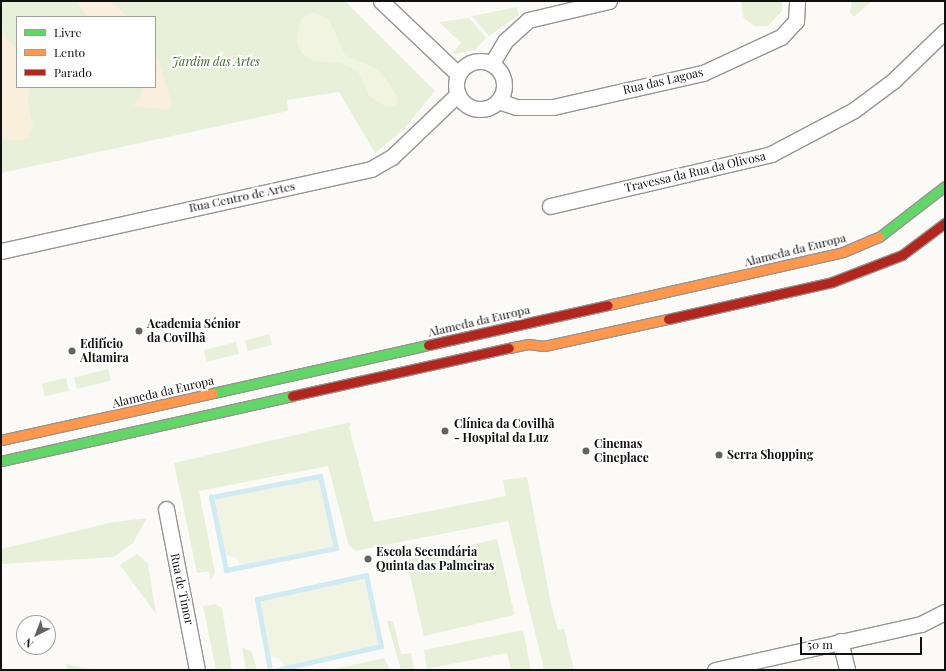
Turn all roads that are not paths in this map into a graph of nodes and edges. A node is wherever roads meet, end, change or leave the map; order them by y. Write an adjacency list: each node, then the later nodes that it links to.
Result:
1 (381, 1): 6 (street)
2 (609, 1): 5 (street)
3 (797, 1): 8 (street, Rua das Lagoas)
4 (945, 31): 10 (street, Travessa da Rua da Olivosa)
5 (492, 64): 6 (street); 8 (street)
6 (458, 74): 7 (street)
7 (458, 94): 8 (street); 12 (street, Rua Centro de Artes)
8 (498, 101)
9 (945, 186): 13 (main road, Alameda da Europa)
10 (550, 206)
11 (945, 223): 14 (main road)
12 (1, 251)
13 (1, 440)
14 (1, 461)
15 (166, 509): 19 (street, Rua de Timor)
16 (944, 617): 17 (street)
17 (840, 641): 18 (street); 21 (street)
18 (737, 667): 20 (street)
19 (198, 670)
20 (715, 670)
21 (847, 670)

